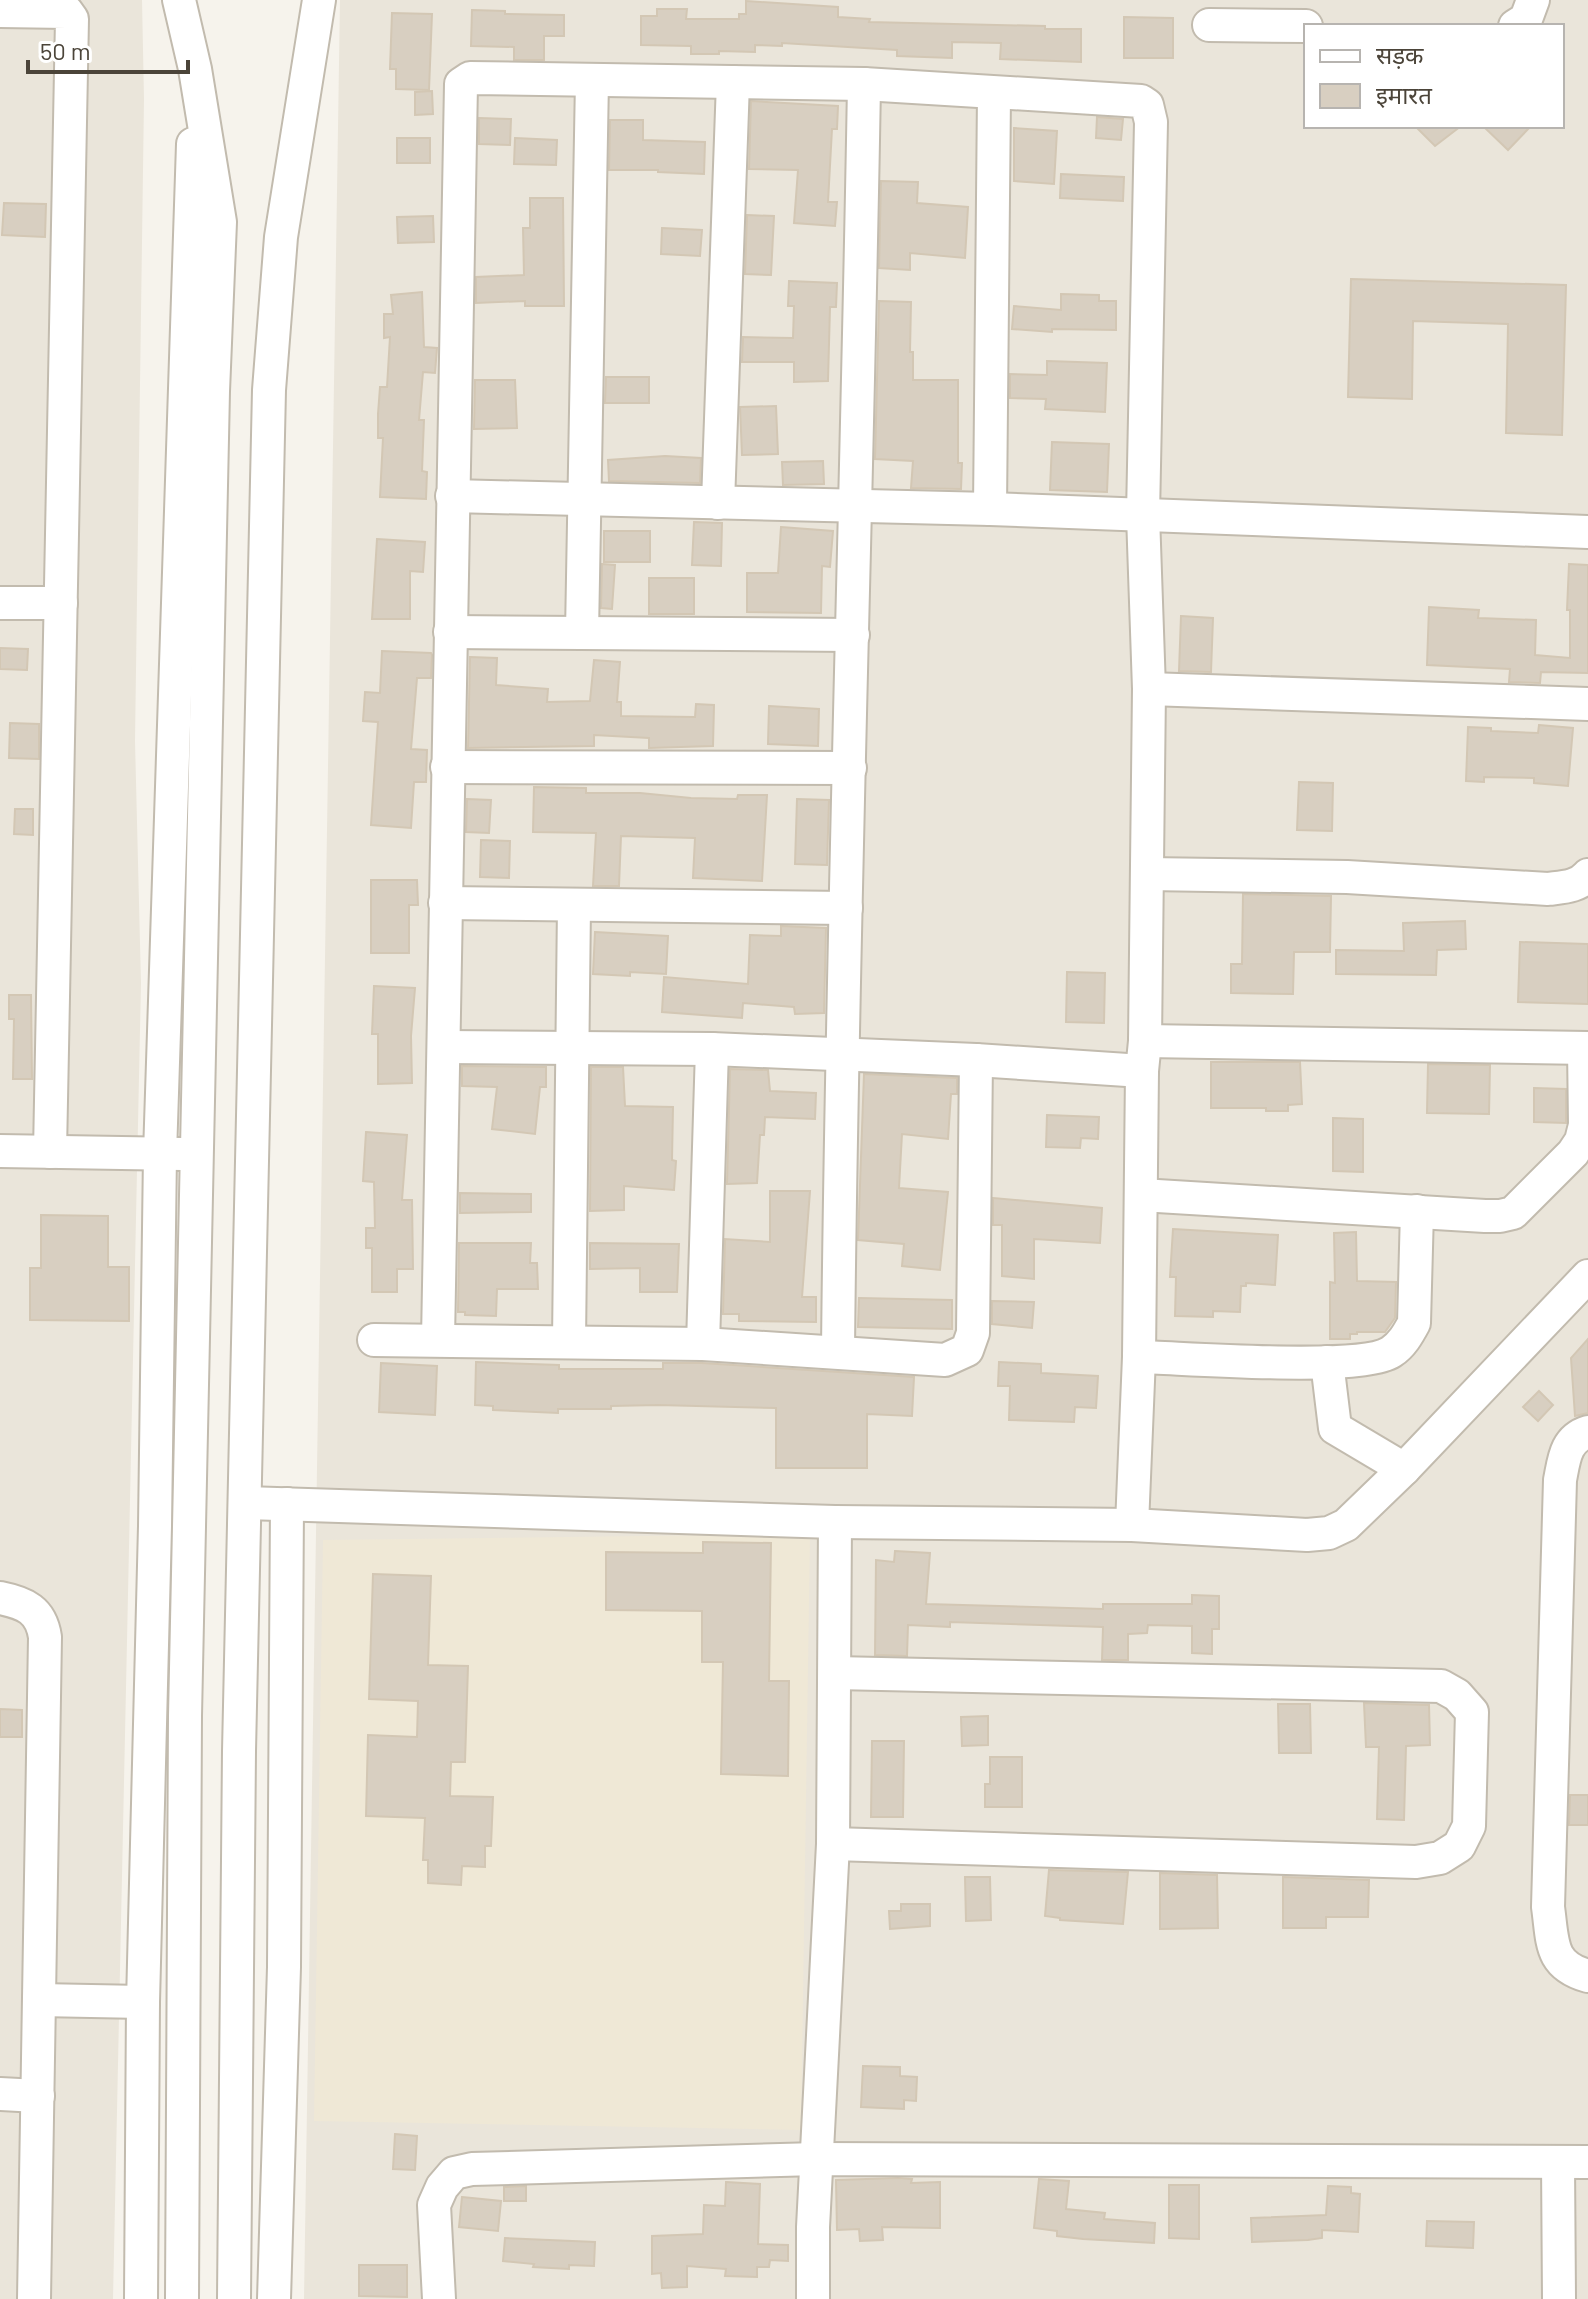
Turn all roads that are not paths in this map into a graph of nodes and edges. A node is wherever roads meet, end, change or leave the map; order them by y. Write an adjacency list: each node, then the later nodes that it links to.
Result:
1 (179, 0): 8 (street)
2 (319, 0): 57 (street)
3 (1533, 0): 5 (street)
4 (0, 11): 21 (street)
5 (1518, 24)
6 (1209, 25): 7 (street)
7 (1304, 26)
8 (195, 69): 43 (street); 44 (street)
9 (592, 80): 10 (street); 13 (street); 14 (street)
10 (733, 82): 11 (street); 15 (street)
11 (864, 84): 12 (street); 16 (street)
12 (994, 94): 17 (street); 18 (street)
13 (452, 496): 14 (street); 22 (street)
14 (583, 499): 15 (street); 23 (street)
15 (718, 503): 16 (street)
16 (857, 506): 17 (street); 24 (street)
17 (990, 509): 18 (street)
18 (1143, 515): 19 (street); 25 (street)
19 (1588, 532)
20 (0, 603): 21 (street)
21 (61, 603): 42 (street)
22 (450, 632): 23 (street); 27 (street)
23 (582, 633): 24 (street)
24 (853, 635): 28 (street)
25 (1149, 689): 26 (street); 29 (street)
26 (1588, 704)
27 (447, 767): 28 (street); 31 (street)
28 (850, 768): 33 (street)
29 (1147, 874): 30 (street); 39 (street)
30 (1588, 875)
31 (445, 903): 32 (street); 34 (street)
32 (574, 905): 33 (street); 35 (street)
33 (846, 908): 38 (street)
34 (445, 1047): 35 (street); 49 (street)
35 (570, 1048): 37 (street); 50 (street)
36 (1586, 1048): 39 (street); 46 (street)
37 (712, 1049): 38 (street); 51 (street)
38 (841, 1054): 40 (street); 52 (street)
39 (1143, 1056): 40 (street); 45 (street)
40 (976, 1060): 52 (street)
41 (0, 1151): 42 (street)
42 (50, 1152): 43 (street)
43 (160, 1154): 44 (street); 61 (street)
44 (197, 1154): 62 (street)
45 (1141, 1195): 46 (street); 53 (street)
46 (1417, 1211): 54 (street)
47 (1588, 1276): 56 (street)
48 (374, 1340): 49 (street)
49 (438, 1340): 50 (street)
50 (569, 1342): 51 (street)
51 (703, 1344): 52 (street)
52 (838, 1351)
53 (1139, 1357): 54 (street); 60 (street)
54 (1327, 1362): 56 (street)
55 (1588, 1432): 66 (street)
56 (1404, 1469): 60 (street)
57 (245, 1503): 58 (street); 78 (street)
58 (287, 1504): 59 (street); 79 (street)
59 (835, 1522): 60 (street); 64 (street)
60 (1132, 1525)
61 (155, 1526): 62 (street); 68 (street)
62 (190, 1526): 77 (street)
63 (0, 1598): 67 (street)
64 (835, 1673): 65 (street); 65 (street)
65 (833, 1844): 71 (street)
66 (1588, 1976)
67 (39, 2000): 68 (street); 70 (street)
68 (143, 2002): 73 (street)
69 (0, 2094): 70 (street)
70 (38, 2096): 75 (street)
71 (817, 2159): 72 (street); 80 (street); 81 (street)
72 (1573, 2162): 74 (street)
73 (142, 2225): 76 (street); 77 (street)
74 (1556, 2297)
75 (34, 2299)
76 (141, 2299)
77 (181, 2299)
78 (234, 2299)
79 (274, 2299)
80 (439, 2299)
81 (813, 2299)

